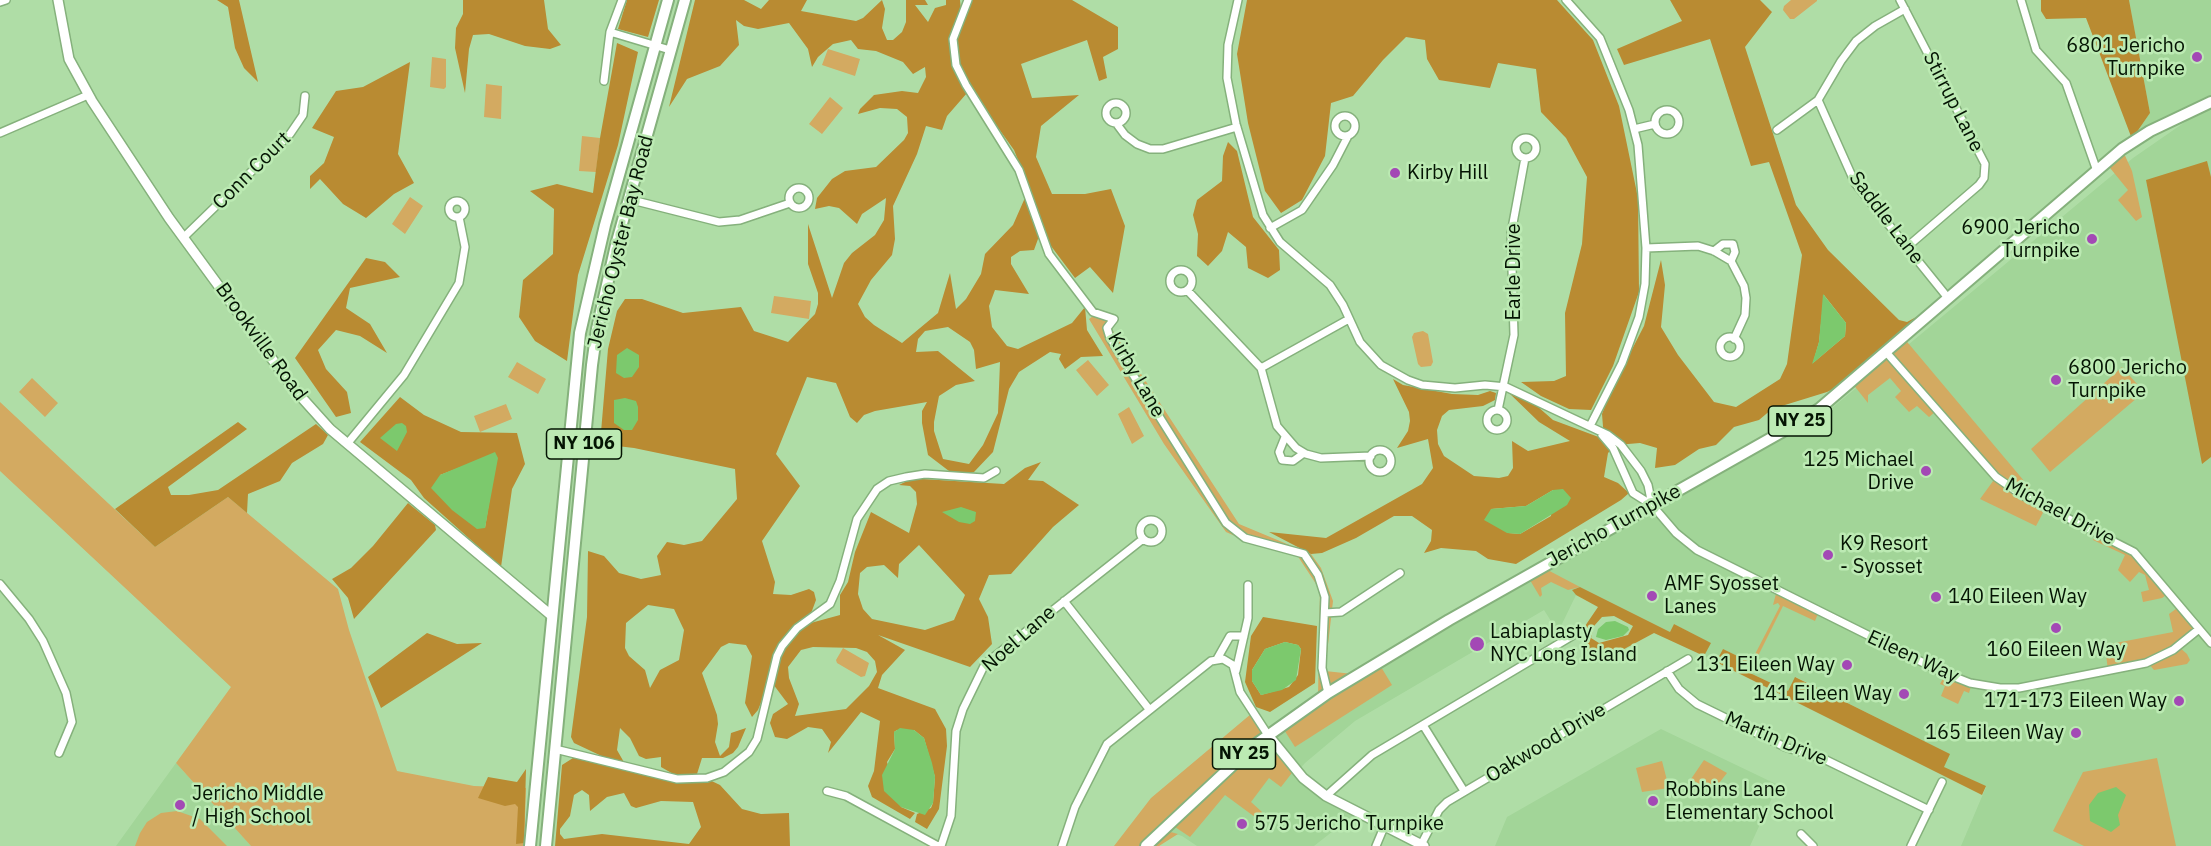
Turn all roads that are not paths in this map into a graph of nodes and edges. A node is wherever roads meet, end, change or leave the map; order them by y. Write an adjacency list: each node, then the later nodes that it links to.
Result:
1 (6, 0): 11 (street)
2 (58, 0): 17 (street, Brookville Road)
3 (622, 0): 13 (street)
4 (668, 0): 14 (main road, Jericho Oyster Bay Road / NY 106)
5 (684, 0): 15 (main road, Jericho Oyster Bay Road / NY 106)
6 (968, 0): 61 (street, Kirby Lane)
7 (1238, 0): 23 (street)
8 (1566, 0): 24 (street)
9 (1900, 0): 12 (street, Stirrup Lane)
10 (2021, 0): 29 (street)
11 (0, 2)
12 (1905, 9): 19 (street); 35 (street, Stirrup Lane)
13 (610, 32): 14 (street); 16 (street)
14 (655, 45): 15 (street); 42 (main road, Jericho Oyster Bay Road / NY 106)
15 (670, 50): 30 (main road, Jericho Oyster Bay Road / NY 106)
16 (604, 81)
17 (88, 95): 26 (street); 34 (street, Brookville Road)
18 (304, 96): 34 (street, Conn Court)
19 (1818, 100): 25 (street); 35 (street, Saddle Lane)
20 (2211, 102): 29 (main road, NY 25)
21 (1116, 123): 23 (street)
22 (1655, 124): 24 (street)
23 (1237, 128): 33 (street)
24 (1634, 129): 36 (street)
25 (1777, 130)
26 (0, 134)
27 (1348, 136): 33 (street)
28 (1525, 158): 47 (street, Earle Drive)
29 (2097, 171): 40 (main road, Jericho Turnpike / NY 25)
30 (628, 199): 31 (street); 43 (main road, Jericho Oyster Bay Road / NY 106)
31 (790, 203)
32 (459, 217): 51 (street)
33 (1270, 228): 41 (street)
34 (184, 237): 51 (street, Brookville Road)
35 (1907, 247): 40 (street, Saddle Lane)
36 (1646, 248): 37 (street); 49 (street)
37 (1714, 251): 38 (street); 38 (street)
38 (1731, 261): 44 (street)
39 (1187, 290): 46 (street)
40 (1948, 298): 45 (main road, Jericho Turnpike / NY 25)
41 (1349, 319): 46 (street); 47 (street)
42 (581, 327): 43 (main road); 62 (main road, Jericho Oyster Bay Road / NY 106)
43 (597, 329): 71 (main road, Jericho Oyster Bay Road / NY 106)
44 (1734, 339)
45 (1886, 352): 55 (main road, Jericho Turnpike / NY 25); 63 (street, Michael Drive)
46 (1261, 368): 50 (street)
47 (1503, 386): 48 (street, Earle Drive); 49 (street)
48 (1498, 410)
49 (1593, 428): 55 (street); 55 (street)
50 (1285, 437): 52 (street); 52 (street)
51 (348, 444): 62 (street, Brookville Road)
52 (1305, 453): 53 (street)
53 (1371, 456)
54 (996, 471): 76 (street)
55 (1652, 505): 63 (street, Eileen Way); 72 (main road, Jericho Turnpike / NY 25)
56 (1143, 539): 60 (street, Noel Lane)
57 (1400, 573): 61 (street)
58 (0, 584): 77 (street)
59 (1248, 585): 64 (street)
60 (1064, 601): 73 (street); 88 (street, Noel Lane)
61 (1325, 613): 72 (street, Kirby Lane)
62 (552, 616): 71 (main road); 86 (main road, Jericho Oyster Bay Road / NY 106)
63 (2199, 629): 66 (street, Michael Drive)
64 (1244, 636): 67 (street); 69 (street)
65 (1572, 636): 74 (street)
66 (2211, 644)
67 (1217, 658): 69 (street); 73 (street)
68 (1688, 659): 70 (street, Oakwood Drive)
69 (1236, 671): 75 (street)
70 (1666, 671): 80 (street, Oakwood Drive); 82 (street, Martin Drive)
71 (561, 681): 76 (main road, Jericho Oyster Bay Road / NY 106)
72 (1328, 693): 75 (main road, Jericho Turnpike / NY 25)
73 (1149, 709): 89 (street)
74 (1423, 725): 80 (street); 81 (street)
75 (1268, 735): 81 (street); 90 (main road, Jericho Turnpike / NY 25)
76 (555, 749): 87 (main road, Jericho Oyster Bay Road / NY 106)
77 (59, 753)
78 (1942, 782): 82 (street)
79 (827, 791): 88 (street)
80 (1464, 791): 85 (street, Oakwood Drive)
81 (1326, 796): 83 (street)
82 (1929, 810): 93 (street)
83 (1384, 827): 85 (street); 91 (street)
84 (1801, 834): 92 (street)
85 (1423, 845)
86 (530, 846)
87 (546, 846)
88 (939, 846)
89 (1062, 846)
90 (1146, 846)
91 (1376, 846)
92 (1813, 846)
93 (1911, 846)

